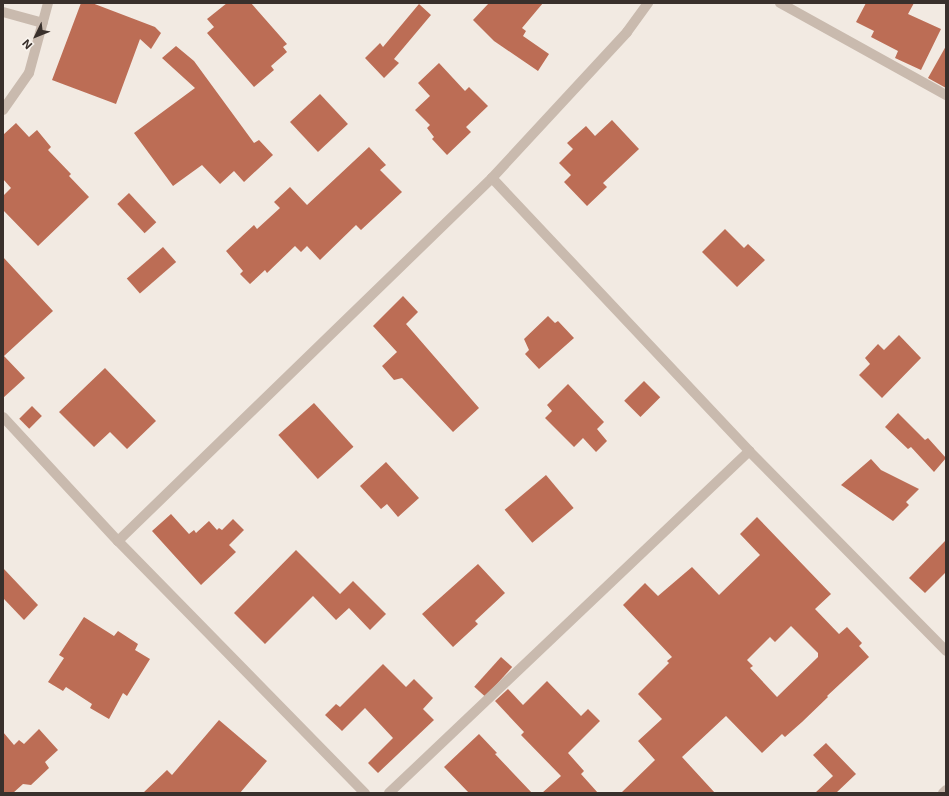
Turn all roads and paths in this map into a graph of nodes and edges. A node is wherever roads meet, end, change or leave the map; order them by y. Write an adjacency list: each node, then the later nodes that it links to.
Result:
1 (48, 3): 5 (street)
2 (648, 3): 8 (street)
3 (780, 3): 6 (street)
4 (3, 12): 5 (street)
5 (43, 23): 7 (street)
6 (946, 95)
7 (3, 110)
8 (492, 178): 10 (street); 11 (street)
9 (3, 417): 11 (street)
10 (749, 451): 12 (street); 15 (street)
11 (118, 542): 14 (street)
12 (946, 651)
13 (946, 790): 16 (street)
14 (365, 793)
15 (390, 793)
16 (943, 793)

